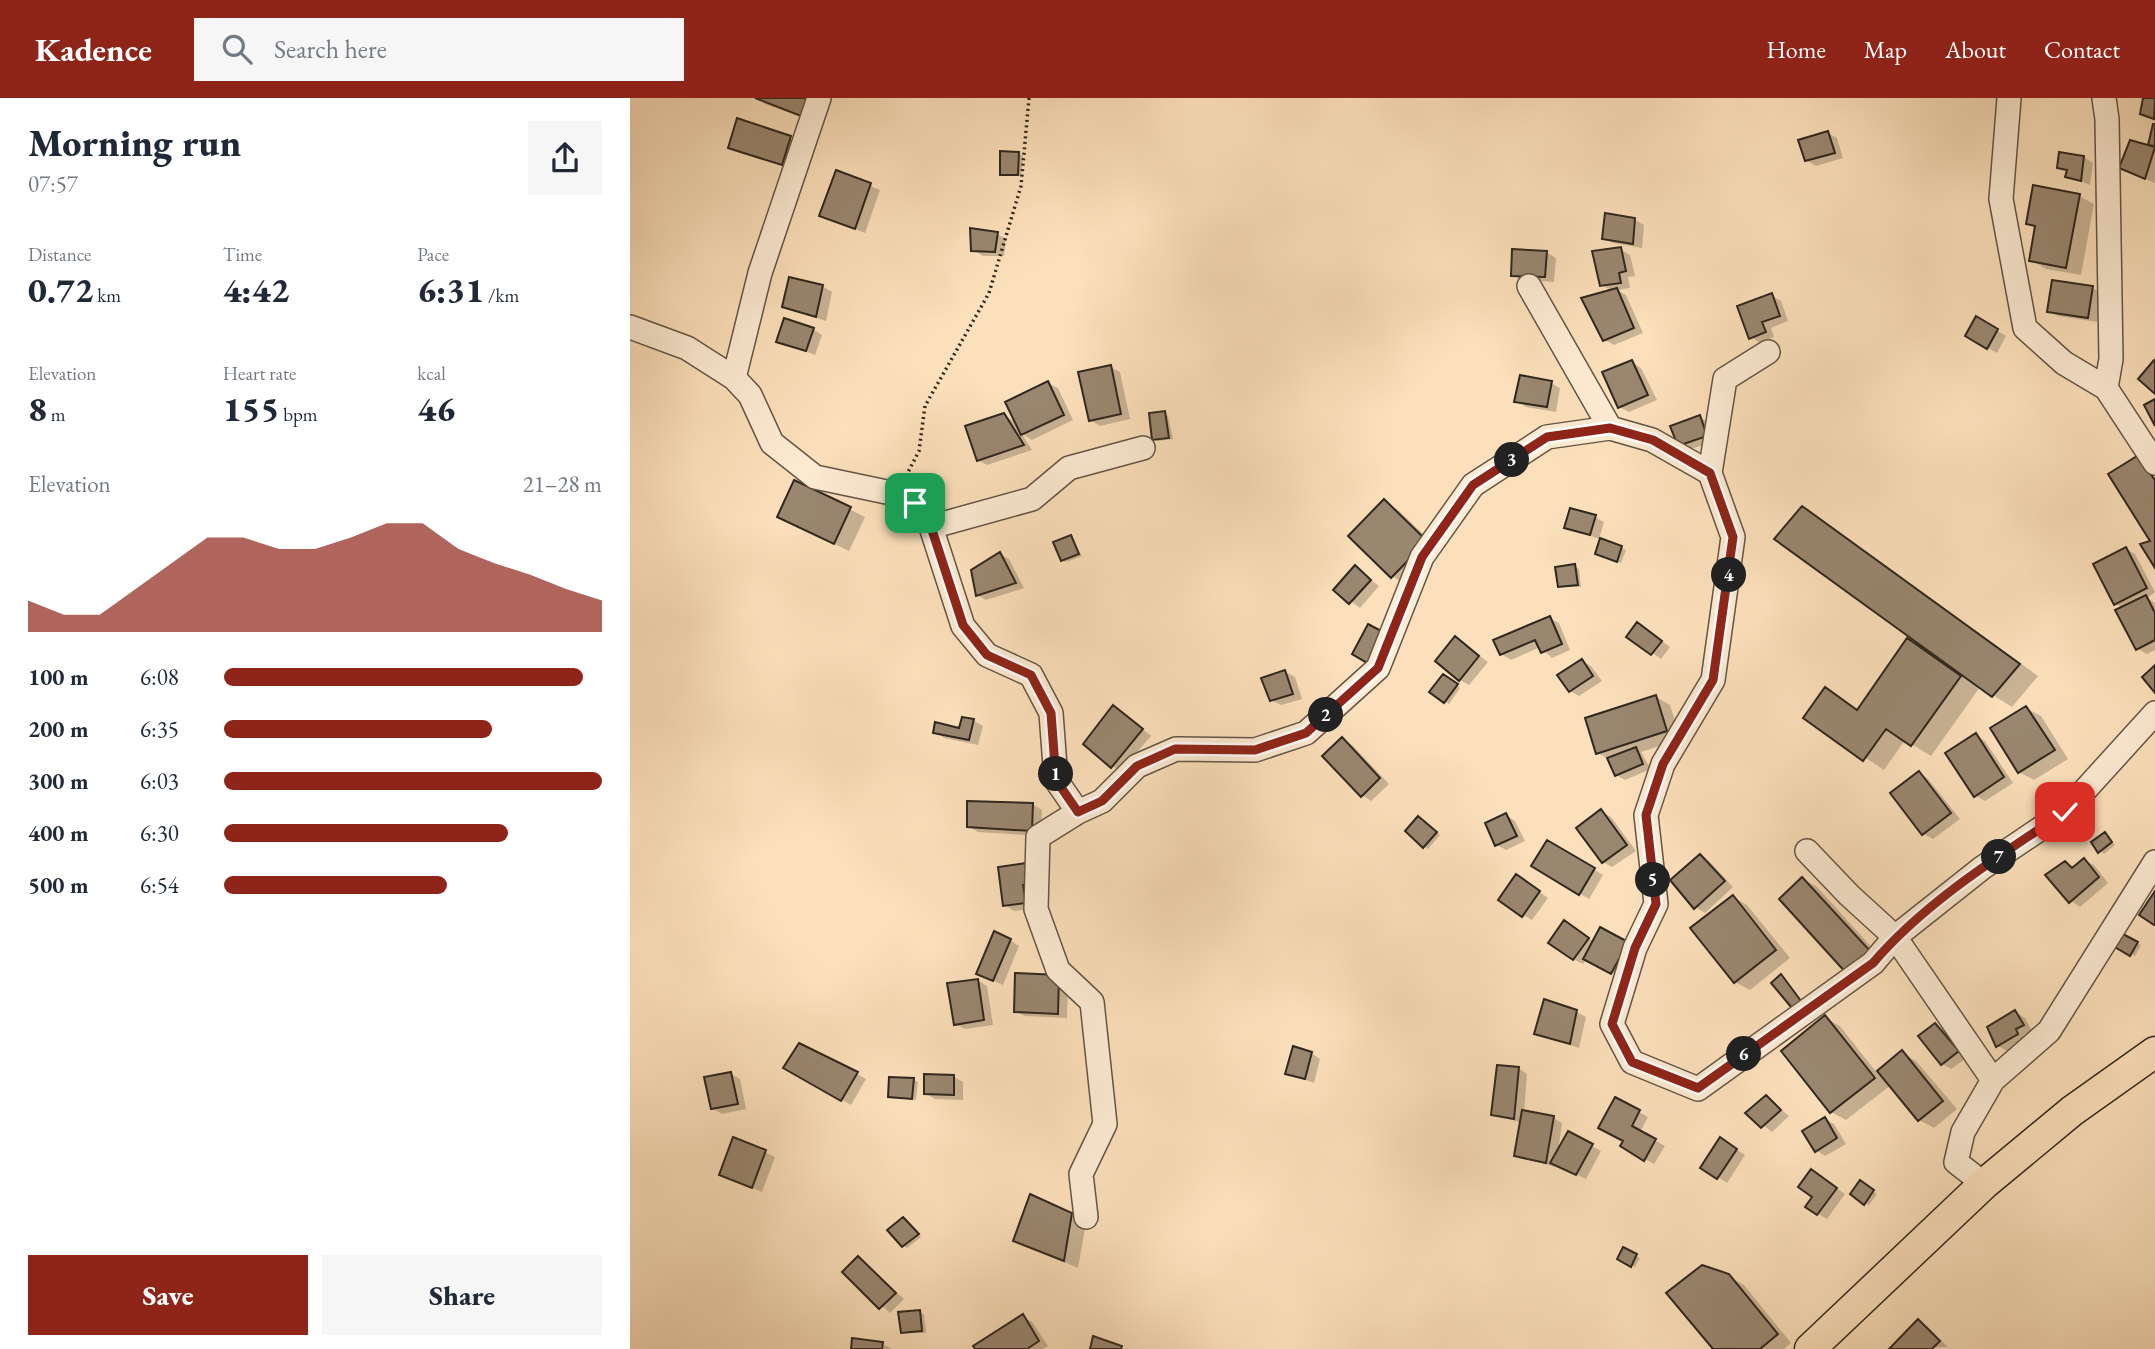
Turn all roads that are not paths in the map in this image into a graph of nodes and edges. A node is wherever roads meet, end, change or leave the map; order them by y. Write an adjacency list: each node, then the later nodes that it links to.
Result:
1 (819, 98): 7 (street)
2 (2009, 98): 8 (street)
3 (2104, 98): 8 (street)
4 (1529, 286): 9 (street)
5 (630, 327): 7 (street)
6 (1768, 352): 12 (street)
7 (734, 378): 13 (street)
8 (2106, 388): 11 (street)
9 (1610, 428): 12 (street); 15 (street)
10 (1143, 448): 13 (street)
11 (2155, 463)
12 (1710, 473): 18 (street)
13 (931, 527): 15 (street)
14 (2155, 713): 18 (street)
15 (1078, 812): 22 (street)
16 (1807, 851): 18 (street)
17 (2155, 862): 20 (street)
18 (1895, 937): 20 (street)
19 (2155, 1052): 21 (main road)
20 (1993, 1080): 21 (street)
21 (1984, 1184): 23 (main road)
22 (1086, 1217)
23 (1810, 1349)

